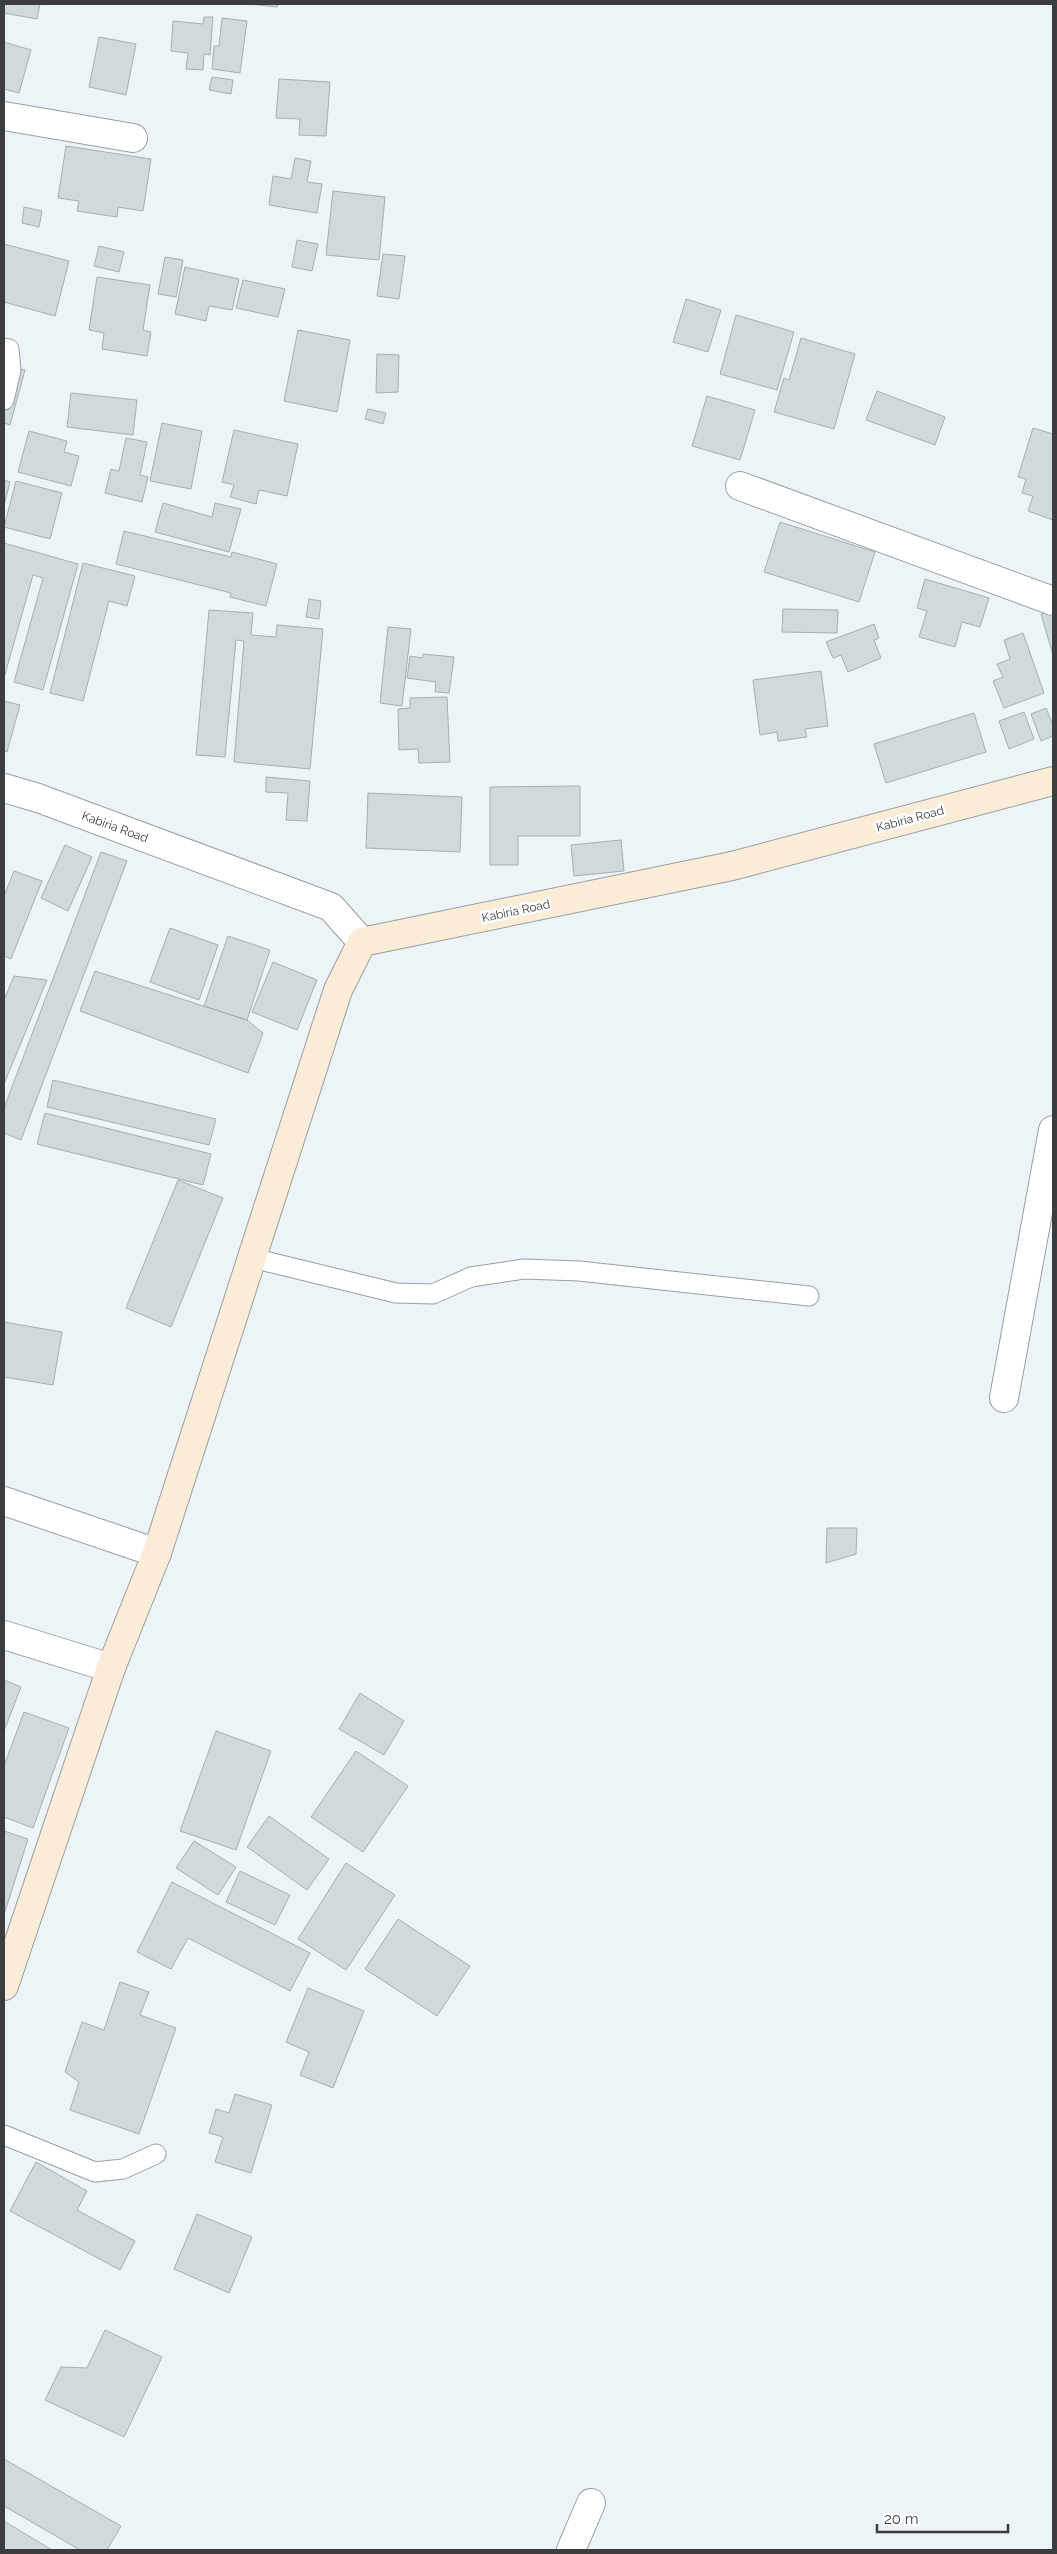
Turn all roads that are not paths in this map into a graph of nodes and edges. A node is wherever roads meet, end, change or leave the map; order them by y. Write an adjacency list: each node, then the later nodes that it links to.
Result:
1 (4, 116): 2 (street)
2 (133, 138)
3 (4, 348): 4 (lane)
4 (4, 400)
5 (740, 486): 6 (street)
6 (1053, 601)
7 (1053, 782): 9 (main road, Kabiria Road)
8 (4, 788): 9 (street, Kabiria Road)
9 (362, 942): 11 (main road)
10 (1053, 1130): 13 (street)
11 (252, 1258): 12 (lane); 15 (main road)
12 (809, 1296)
13 (1004, 1398)
14 (4, 1501): 15 (street)
15 (156, 1553): 17 (main road)
16 (4, 1635): 17 (street)
17 (111, 1668): 18 (main road)
18 (4, 1986)
19 (4, 2135): 20 (lane)
20 (156, 2154)
21 (591, 2503): 22 (street)
22 (571, 2550)

